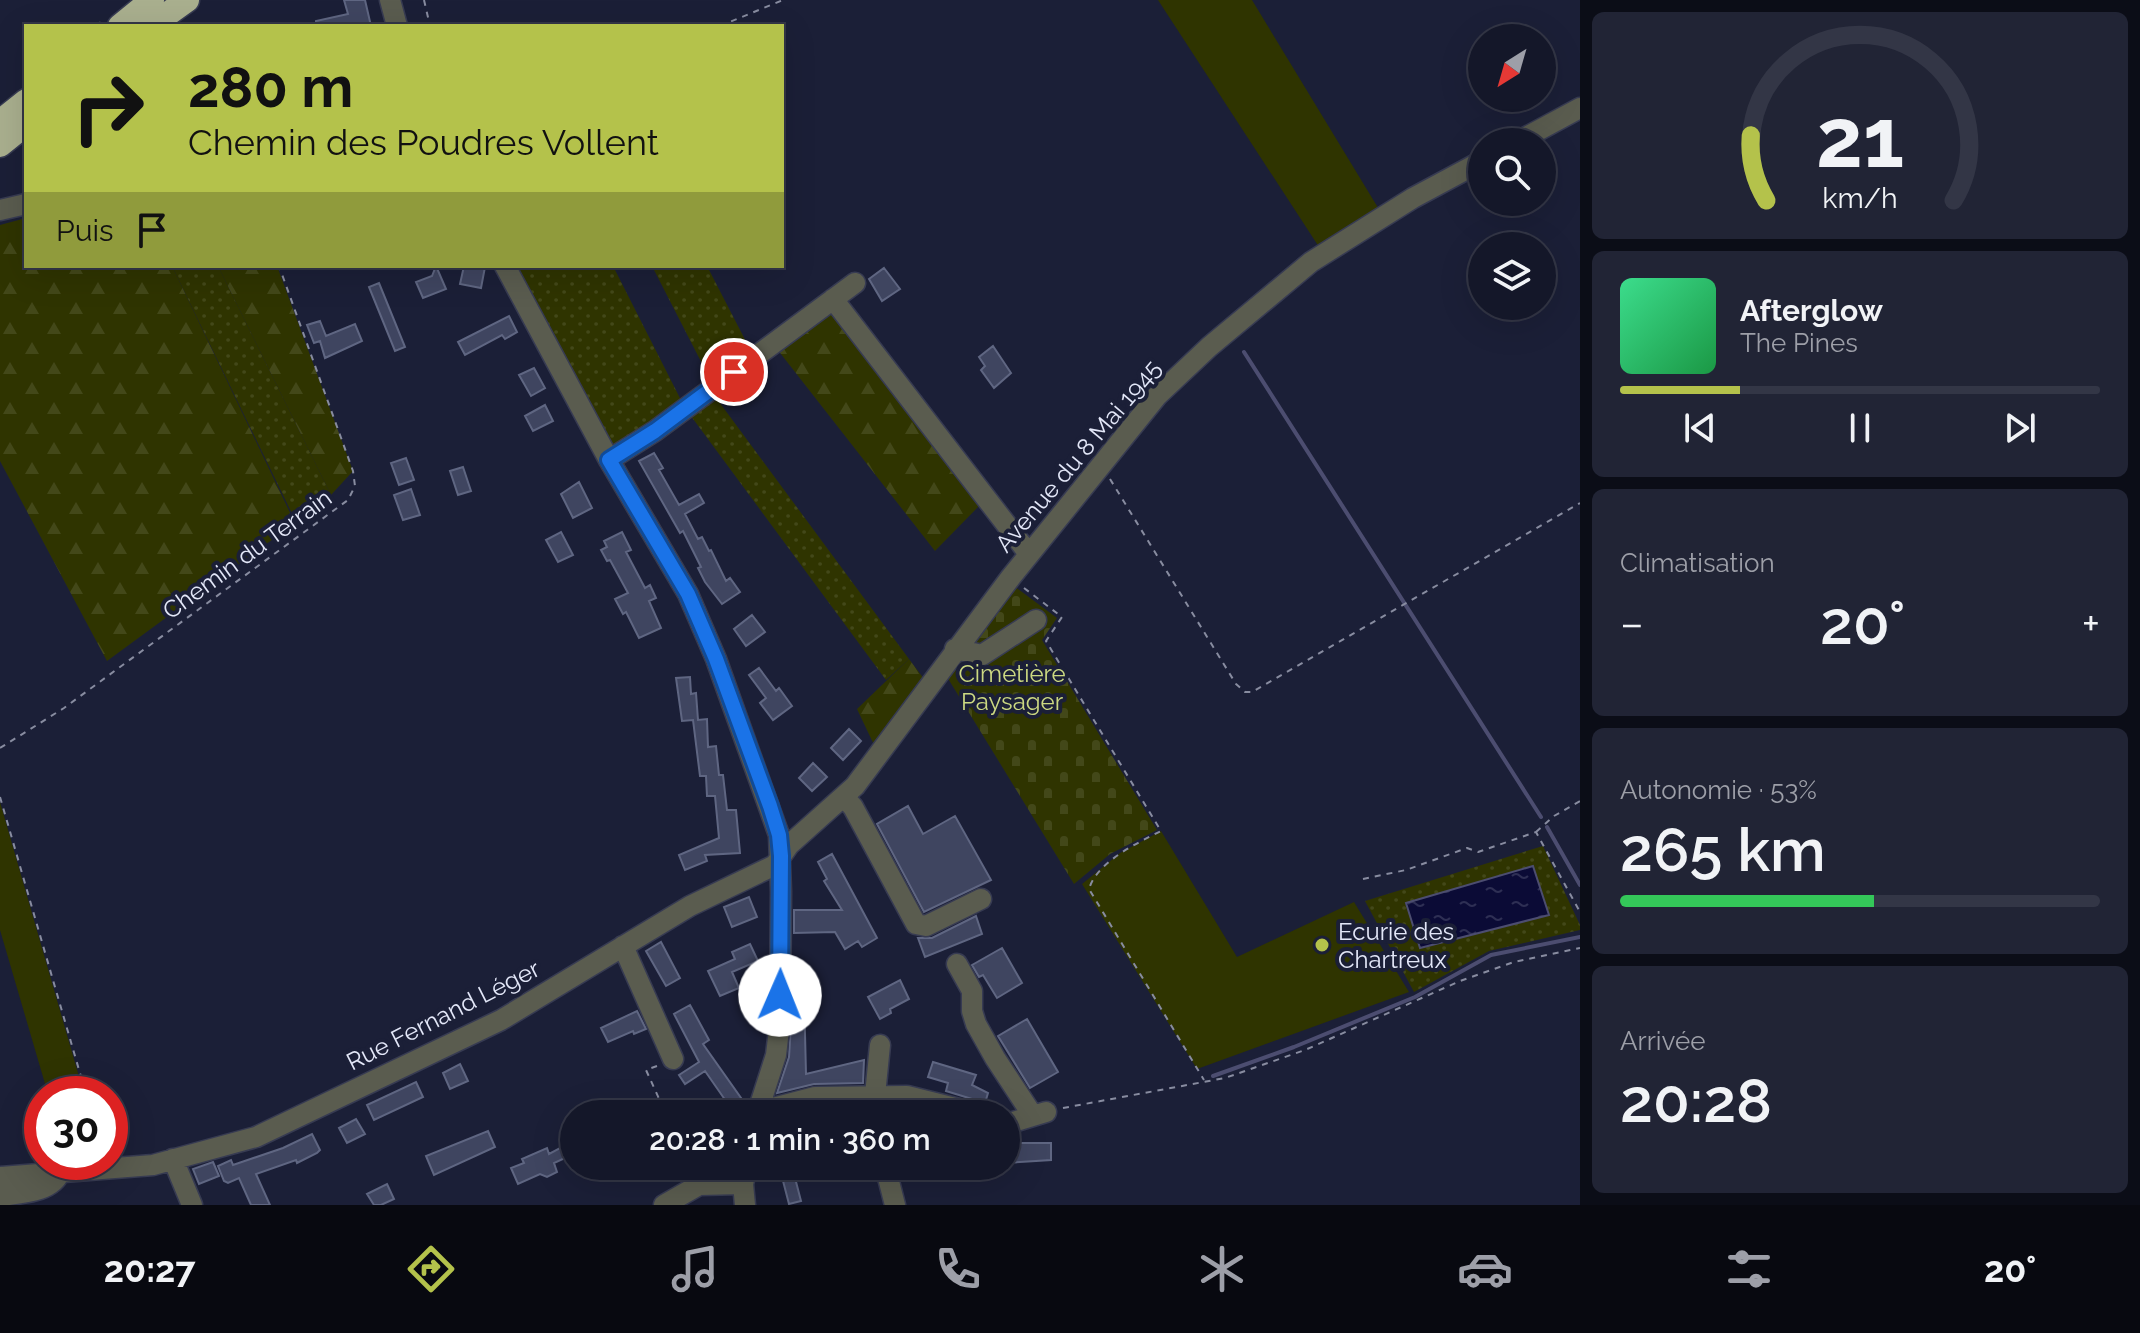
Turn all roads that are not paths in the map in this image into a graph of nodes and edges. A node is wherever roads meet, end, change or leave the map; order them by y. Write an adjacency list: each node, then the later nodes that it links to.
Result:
1 (152, 0): 4 (highway)
2 (184, 0): 5 (highway)
3 (390, 0): 6 (street)
4 (122, 24)
5 (153, 24)
6 (396, 24)
7 (24, 103): 9 (highway)
8 (1580, 108): 11 (street)
9 (0, 122)
10 (24, 126): 12 (highway)
11 (1543, 128)
12 (0, 145)
13 (1468, 169): 20 (street, Avenue du 8 Mai 1945)
14 (24, 204): 15 (street)
15 (0, 210)
16 (506, 268): 19 (street)
17 (855, 283): 18 (street)
18 (833, 299): 19 (street); 20 (street)
19 (609, 460): 24 (street)
20 (1029, 554): 22 (street, Avenue du 8 Mai 1945)
21 (1036, 620): 22 (street)
22 (955, 649): 23 (street, Avenue du 8 Mai 1945)
23 (844, 797): 24 (street, Avenue du 8 Mai 1945); 25 (street)
24 (781, 856): 26 (street, Rue Fernand Léger); 30 (street)
25 (981, 899)
26 (623, 946): 29 (street); 37 (street, Rue Fernand Léger)
27 (957, 964): 36 (street)
28 (880, 1045): 33 (street)
29 (673, 1059)
30 (762, 1100)
31 (804, 1100): 32 (street)
32 (857, 1100)
33 (871, 1100)
34 (878, 1100): 35 (street)
35 (923, 1100)
36 (1020, 1120)
37 (163, 1162): 38 (street, Rue Fernand Léger); 47 (street)
38 (128, 1164)
39 (24, 1175): 40 (street, Rue Fernand Léger)
40 (0, 1177)
41 (57, 1180): 46 (street)
42 (703, 1180): 44 (street)
43 (889, 1180): 49 (street)
44 (699, 1185): 45 (street); 48 (street)
45 (745, 1185)
46 (0, 1196)
47 (192, 1205)
48 (664, 1205)
49 (895, 1205)

